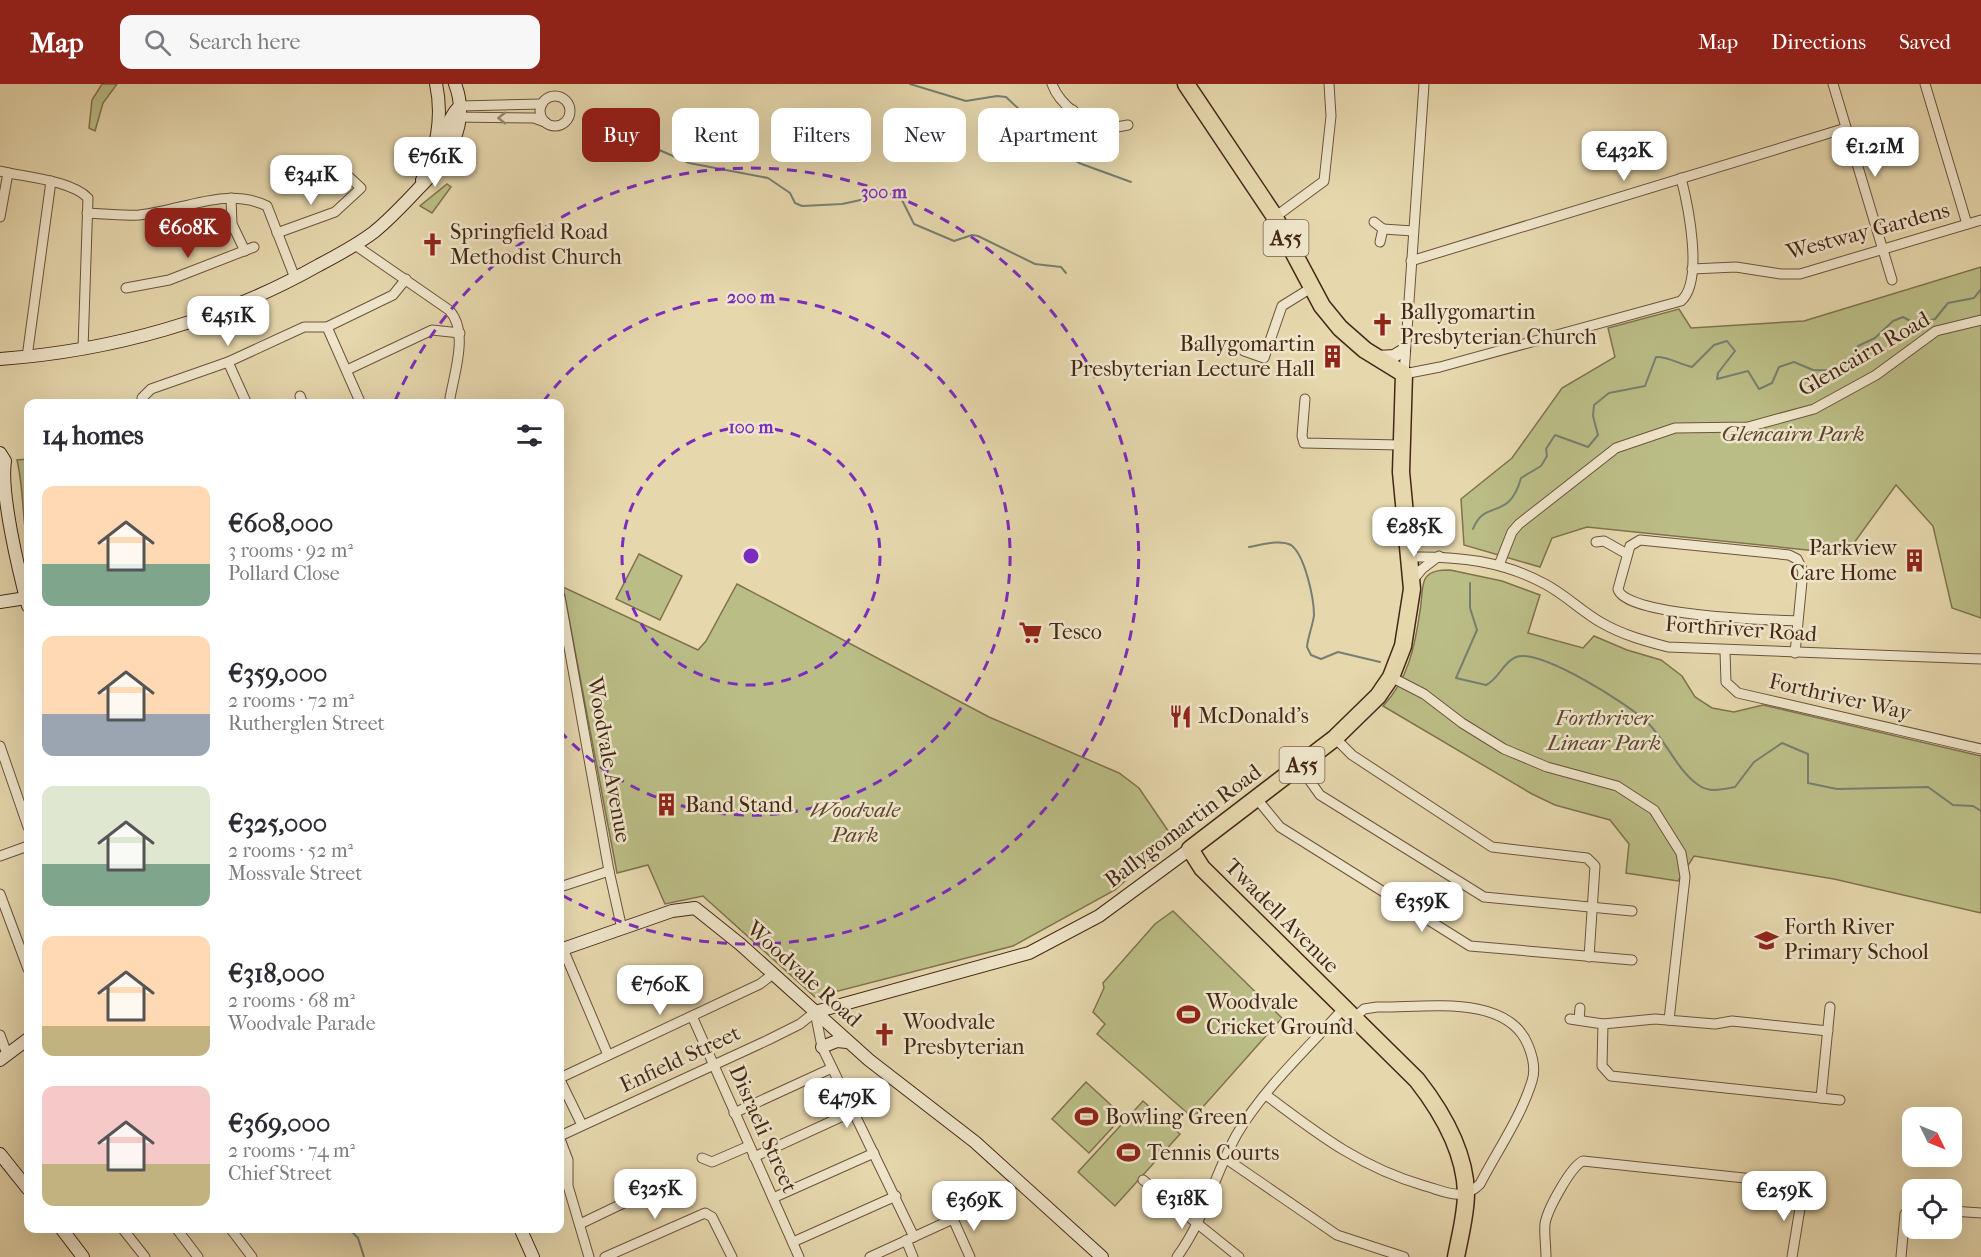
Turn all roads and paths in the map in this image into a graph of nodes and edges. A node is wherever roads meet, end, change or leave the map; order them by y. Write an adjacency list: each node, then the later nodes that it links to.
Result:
1 (436, 84): 11 (main road)
2 (455, 84): 11 (main road)
3 (1052, 84): 10 (street)
4 (1186, 84): 23 (highway, A55)
5 (1329, 84): 23 (street)
6 (1424, 84): 29 (street, Ballygomartin Road)
7 (1833, 84): 15 (street)
8 (1926, 84): 27 (street)
9 (542, 104): 11 (street); 12 (street); 12 (street)
10 (1071, 108)
11 (452, 114): 12 (street, one-way to 11); 20 (main road); 20 (main road)
12 (545, 122)
13 (1128, 125): 14 (street)
14 (1119, 126)
15 (1846, 128): 18 (street); 33 (street)
16 (4, 172): 19 (street); 24 (street)
17 (347, 175): 30 (street)
18 (1681, 178): 34 (street); 35 (street)
19 (51, 181): 22 (street); 47 (street)
20 (414, 194): 32 (main road)
21 (231, 198): 22 (street); 30 (street); 39 (street)
22 (87, 213): 44 (street)
23 (1275, 217): 40 (highway, A55)
24 (0, 218)
25 (1981, 220): 27 (street, Westway Gardens)
26 (1374, 222): 28 (street)
27 (1967, 224): 33 (street, Westway Gardens)
28 (1383, 229): 29 (street); 31 (street)
29 (1413, 231): 34 (street, Ballygomartin Road)
30 (277, 233): 36 (street)
31 (1380, 242)
32 (355, 245): 36 (main road); 37 (street)
33 (1882, 250): 35 (street, Westway Gardens); 38 (street)
34 (1411, 261): 45 (street, Ballygomartin Road)
35 (1692, 269): 52 (street)
36 (295, 278): 44 (main road)
37 (406, 279): 42 (street); 43 (street)
38 (1892, 280)
39 (126, 288)
40 (1311, 288): 46 (street); 48 (highway, A55)
41 (1981, 320): 65 (street, Glencairn Road)
42 (327, 327): 50 (street); 51 (street)
43 (460, 333): 51 (street); 56 (street)
44 (83, 349): 47 (main road)
45 (1404, 350): 48 (main road); 52 (street, Ballygomartin Road)
46 (1244, 351)
47 (27, 357): 49 (main road)
48 (1373, 357): 52 (highway, A55)
49 (0, 359)
50 (228, 362): 53 (street); 54 (street)
51 (347, 370): 55 (street)
52 (1404, 374): 58 (highway, Ballygomartin Road / A55)
53 (144, 399)
54 (246, 399)
55 (359, 399)
56 (450, 399)
57 (1305, 399): 58 (street)
58 (1400, 445): 64 (highway, Ballygomartin Road / A55)
59 (0, 453): 60 (main road)
60 (1, 470): 67 (main road)
61 (1596, 542): 62 (street)
62 (1627, 554): 71 (street); 71 (street)
63 (1439, 556): 64 (street, Forthriver Road); 65 (street, Forthriver Road); 66 (street)
64 (1411, 557): 66 (highway, Ballygomartin Road / A55)
65 (1499, 565): 72 (street, Forthriver Road)
66 (1412, 582): 75 (highway, Ballygomartin Road / A55)
67 (24, 587)
68 (0, 602): 69 (main road)
69 (24, 602)
70 (564, 619): 85 (street, Woodvale Avenue)
71 (1798, 621): 73 (street)
72 (1725, 651): 73 (street, Forthriver Road); 78 (street, Forthriver Way)
73 (1796, 653): 74 (street, Forthriver Road)
74 (1981, 659)
75 (1391, 677): 76 (highway, Ballygomartin Road / A55); 102 (street)
76 (1335, 738): 79 (highway, Ballygomartin Road / A55); 88 (street)
77 (0, 746): 81 (street)
78 (1981, 748)
79 (1300, 767): 80 (highway, Ballygomartin Road / A55); 88 (street)
80 (1257, 799): 83 (highway, Ballygomartin Road / A55); 93 (street)
81 (24, 815)
82 (24, 847): 84 (street)
83 (1190, 849): 99 (main road, Ballygomartin Road); 100 (highway, Twadell Avenue)
84 (0, 856)
85 (609, 871): 86 (street); 90 (street, Woodvale Avenue)
86 (564, 886)
87 (0, 894): 94 (street)
88 (1592, 907): 89 (street); 93 (street)
89 (1632, 911)
90 (622, 929): 91 (main road, Woodvale Road); 96 (main road, Woodvale Road)
91 (564, 948)
92 (564, 956): 109 (street)
93 (1588, 957): 95 (street)
94 (24, 958)
95 (1632, 960)
96 (773, 974): 99 (main road, Woodvale Road); 101 (street)
97 (1830, 1007): 104 (street)
98 (1580, 1008): 103 (street)
99 (815, 1012): 107 (main road, Woodvale Road); 108 (street); 111 (street, Enfield Street)
100 (1349, 1013): 115 (street); 132 (highway, Twadell Avenue); 132 (street)
101 (692, 1016): 109 (street); 111 (street, Disraeli Street)
102 (1669, 1020): 103 (street); 104 (street)
103 (1603, 1024): 116 (street)
104 (1828, 1031): 116 (street)
105 (0, 1035): 110 (street)
106 (24, 1042): 110 (main road)
107 (847, 1042): 108 (main road); 159 (main road, Woodvale Road)
108 (822, 1047): 112 (street)
109 (608, 1055): 113 (street)
110 (4, 1057)
111 (713, 1065): 119 (street, Disraeli Street); 120 (street, Enfield Street)
112 (832, 1068): 118 (street); 119 (street)
113 (564, 1077)
114 (564, 1087): 120 (street)
115 (1266, 1095): 128 (street); 132 (street)
116 (1821, 1098): 117 (street)
117 (1840, 1100)
118 (854, 1111): 124 (street); 126 (street)
119 (735, 1113): 122 (street, Disraeli Street)
120 (582, 1125): 121 (street, Enfield Street)
121 (564, 1136)
122 (749, 1146): 126 (street, Disraeli Street); 127 (street)
123 (564, 1149): 137 (street)
124 (874, 1153): 133 (street); 134 (street)
125 (0, 1154): 130 (main road)
126 (754, 1157): 134 (street, Disraeli Street)
127 (702, 1158)
128 (1226, 1158): 138 (street); 162 (street)
129 (1143, 1180): 138 (street)
130 (24, 1184)
131 (625, 1190): 137 (street)
132 (1466, 1195): 163 (highway, Twadell Avenue)
133 (896, 1196): 144 (street); 146 (street)
134 (773, 1198): 146 (street, Disraeli Street)
135 (1962, 1212): 136 (street)
136 (1981, 1213)
137 (580, 1224): 152 (street)
138 (1198, 1226): 160 (street); 161 (street)
139 (68, 1233): 148 (main road)
140 (126, 1233): 149 (street)
141 (180, 1233): 150 (street)
142 (233, 1233): 147 (street)
143 (521, 1233): 151 (main road)
144 (910, 1238): 156 (street); 157 (street); 158 (street)
145 (1903, 1239): 166 (street)
146 (793, 1242): 155 (street, Disraeli Street)
147 (246, 1255)
148 (83, 1257)
149 (145, 1257)
150 (198, 1257)
151 (533, 1257)
152 (589, 1257)
153 (605, 1257): 154 (street)
154 (732, 1257)
155 (799, 1257)
156 (870, 1257)
157 (913, 1257)
158 (970, 1257)
159 (1102, 1257)
160 (1177, 1257)
161 (1239, 1257)
162 (1404, 1257)
163 (1456, 1257)
164 (1546, 1257): 165 (street)
165 (1792, 1257)
166 (1901, 1257)

